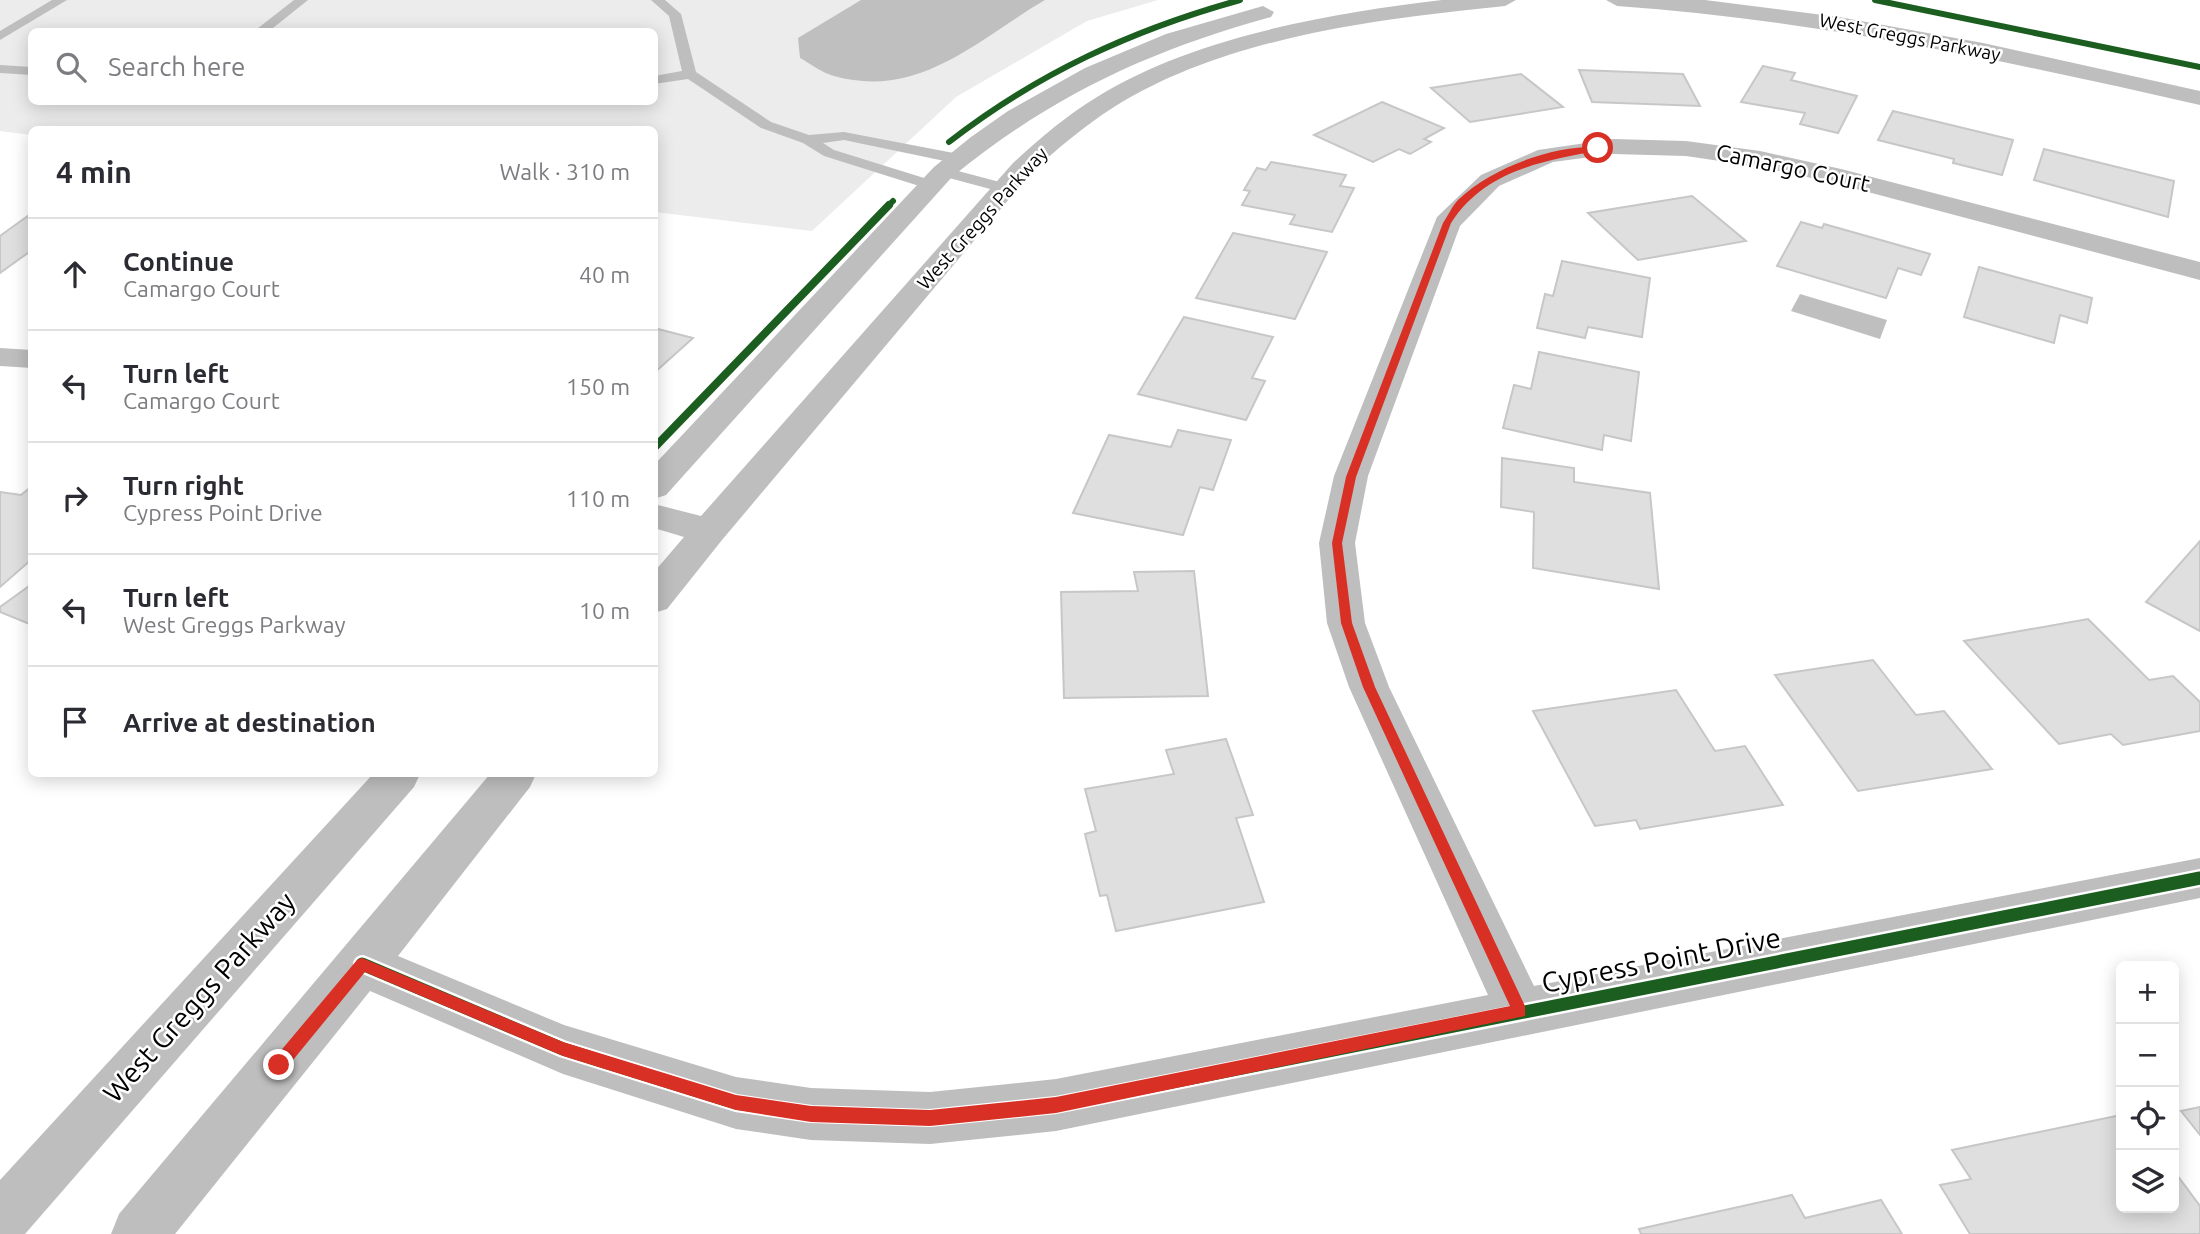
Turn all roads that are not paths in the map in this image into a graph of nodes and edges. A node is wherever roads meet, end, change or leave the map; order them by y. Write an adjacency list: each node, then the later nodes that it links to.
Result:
1 (61, 0): 10 (lane)
2 (302, 0): 9 (lane)
3 (680, 0): 7 (lane)
4 (1505, 0): 19 (street, West Greggs Parkway)
5 (1617, 0): 16 (street, West Greggs Parkway)
6 (1825, 0): 14 (street, West Greggs Parkway)
7 (661, 3): 13 (lane)
8 (1284, 6): 18 (street, West Greggs Parkway)
9 (264, 28)
10 (0, 36)
11 (0, 69): 12 (lane)
12 (28, 71)
13 (690, 74): 15 (lane); 17 (lane)
14 (2200, 76)
15 (658, 79)
16 (2200, 98)
17 (808, 140): 18 (lane); 18 (lane)
18 (945, 172): 19 (lane); 23 (street, West Greggs Parkway)
19 (1005, 188): 25 (street, West Greggs Parkway)
20 (2200, 271): 31 (street, Camargo Court)
21 (0, 357): 22 (street)
22 (28, 359)
23 (658, 483)
24 (658, 517): 25 (street)
25 (709, 531): 26 (street, West Greggs Parkway)
26 (658, 594)
27 (396, 777): 32 (street, West Greggs Parkway)
28 (513, 777): 30 (street)
29 (2200, 878): 31 (street, Cypress Point Drive)
30 (362, 964): 31 (street, Cypress Point Drive); 33 (street)
31 (1520, 1011)
32 (0, 1221)
33 (139, 1234)

